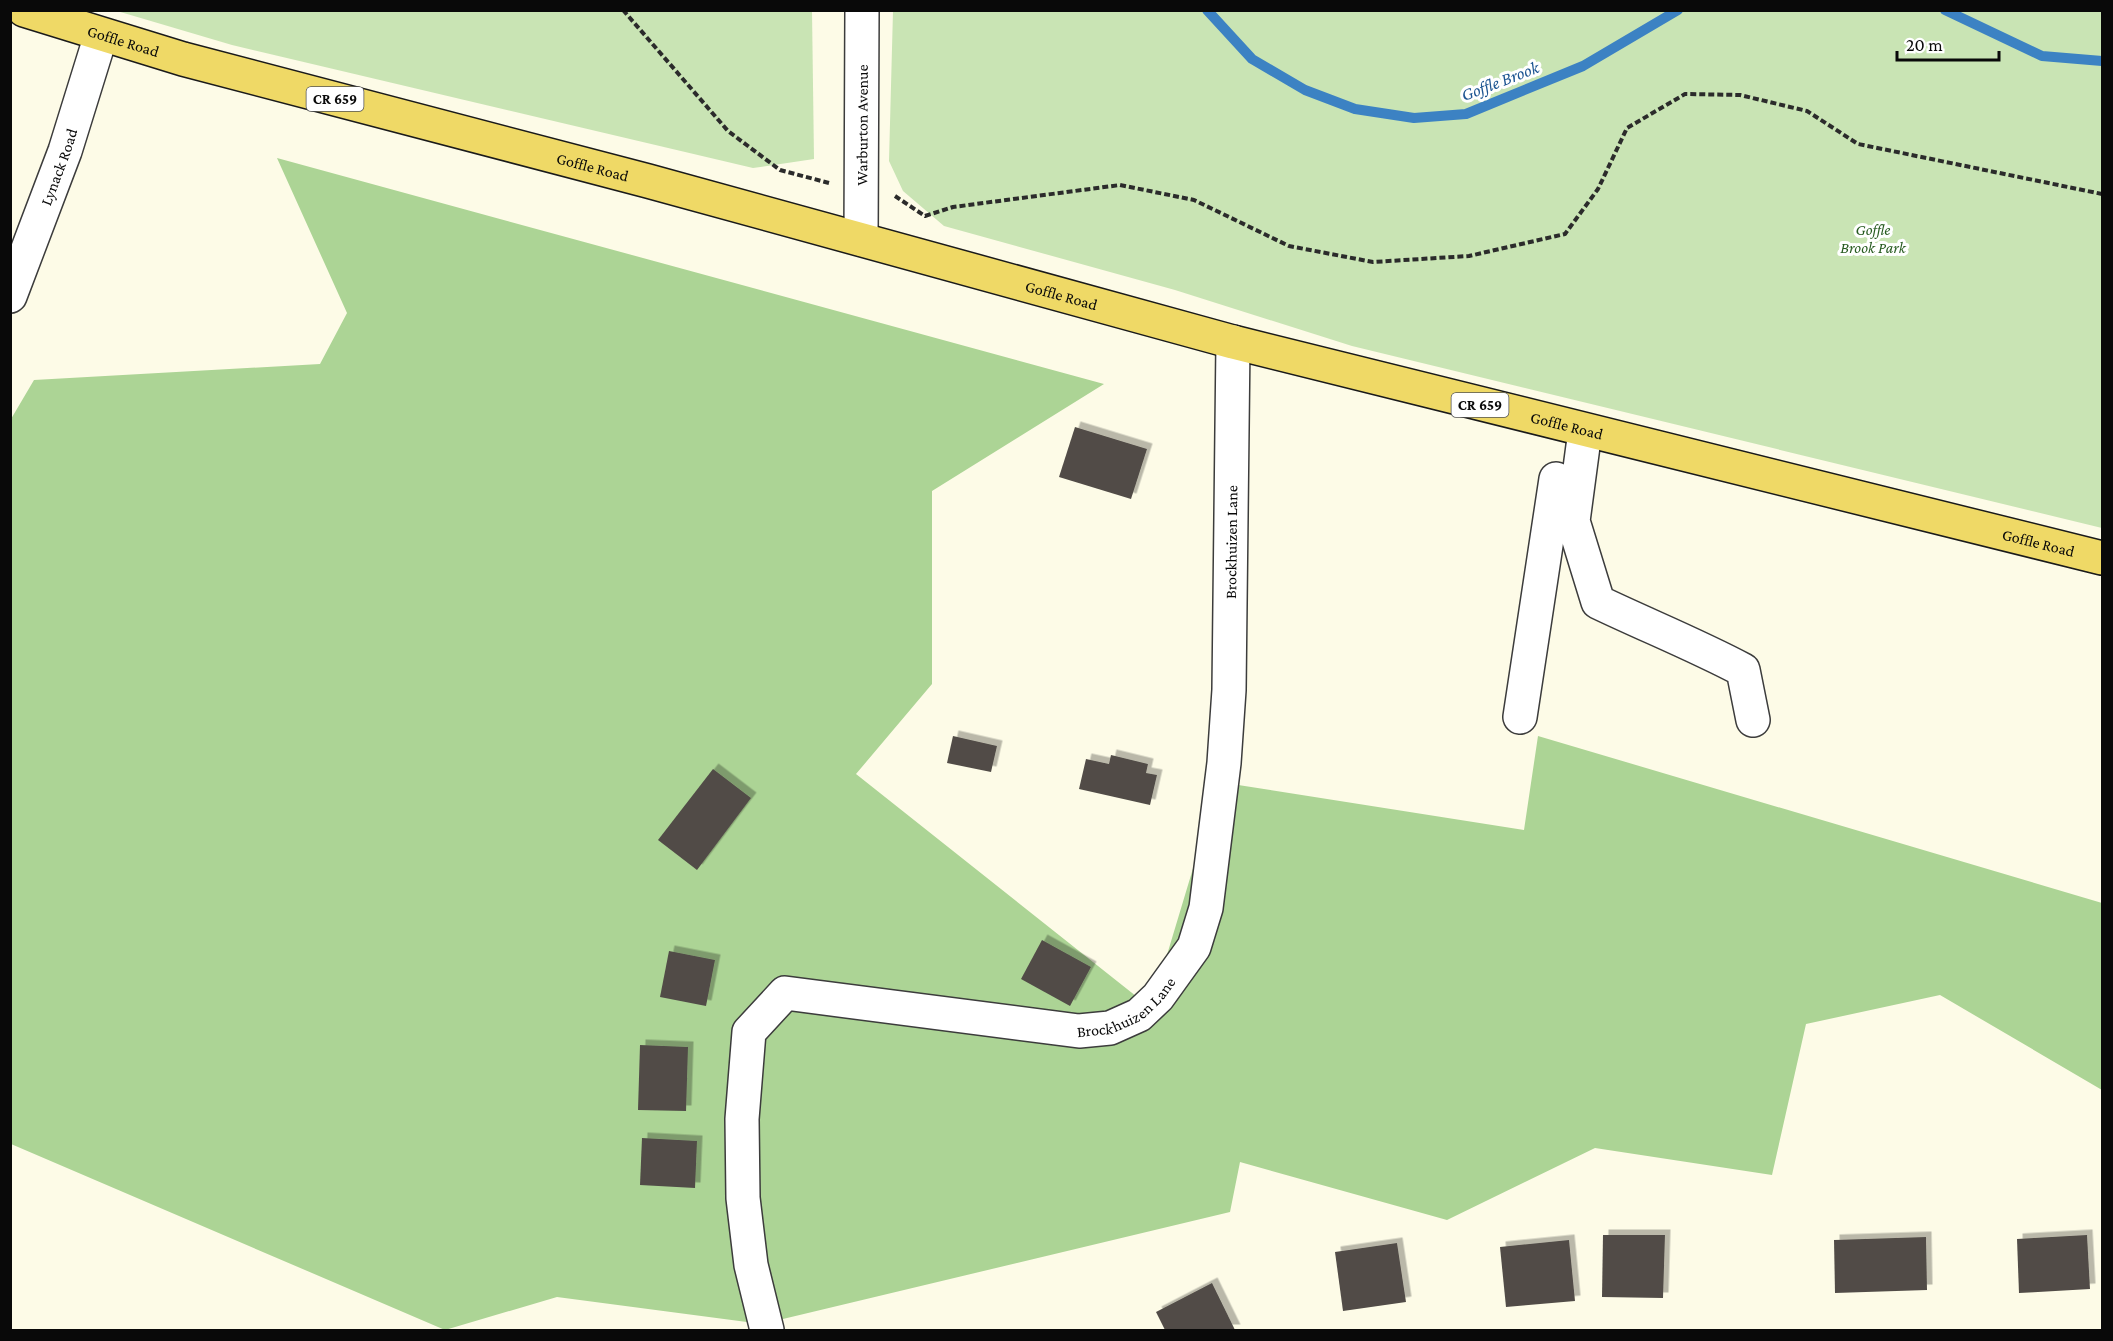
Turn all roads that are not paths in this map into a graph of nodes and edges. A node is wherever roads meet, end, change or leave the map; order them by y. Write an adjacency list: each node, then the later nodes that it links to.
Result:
1 (24, 10): 3 (main road, Goffle Road / CR 659)
2 (862, 10): 4 (street, Warburton Avenue)
3 (101, 35): 4 (main road, Goffle Road / CR 659); 5 (street, Lynack Road)
4 (861, 239): 6 (main road, Goffle Road / CR 659)
5 (10, 296)
6 (1233, 342): 7 (main road, Goffle Road / CR 659); 11 (street, Brockhuizen Lane)
7 (1575, 428): 8 (main road, Goffle Road / CR 659); 9 (street); 10 (street)
8 (2103, 558)
9 (1520, 717)
10 (1753, 720)
11 (767, 1330)

